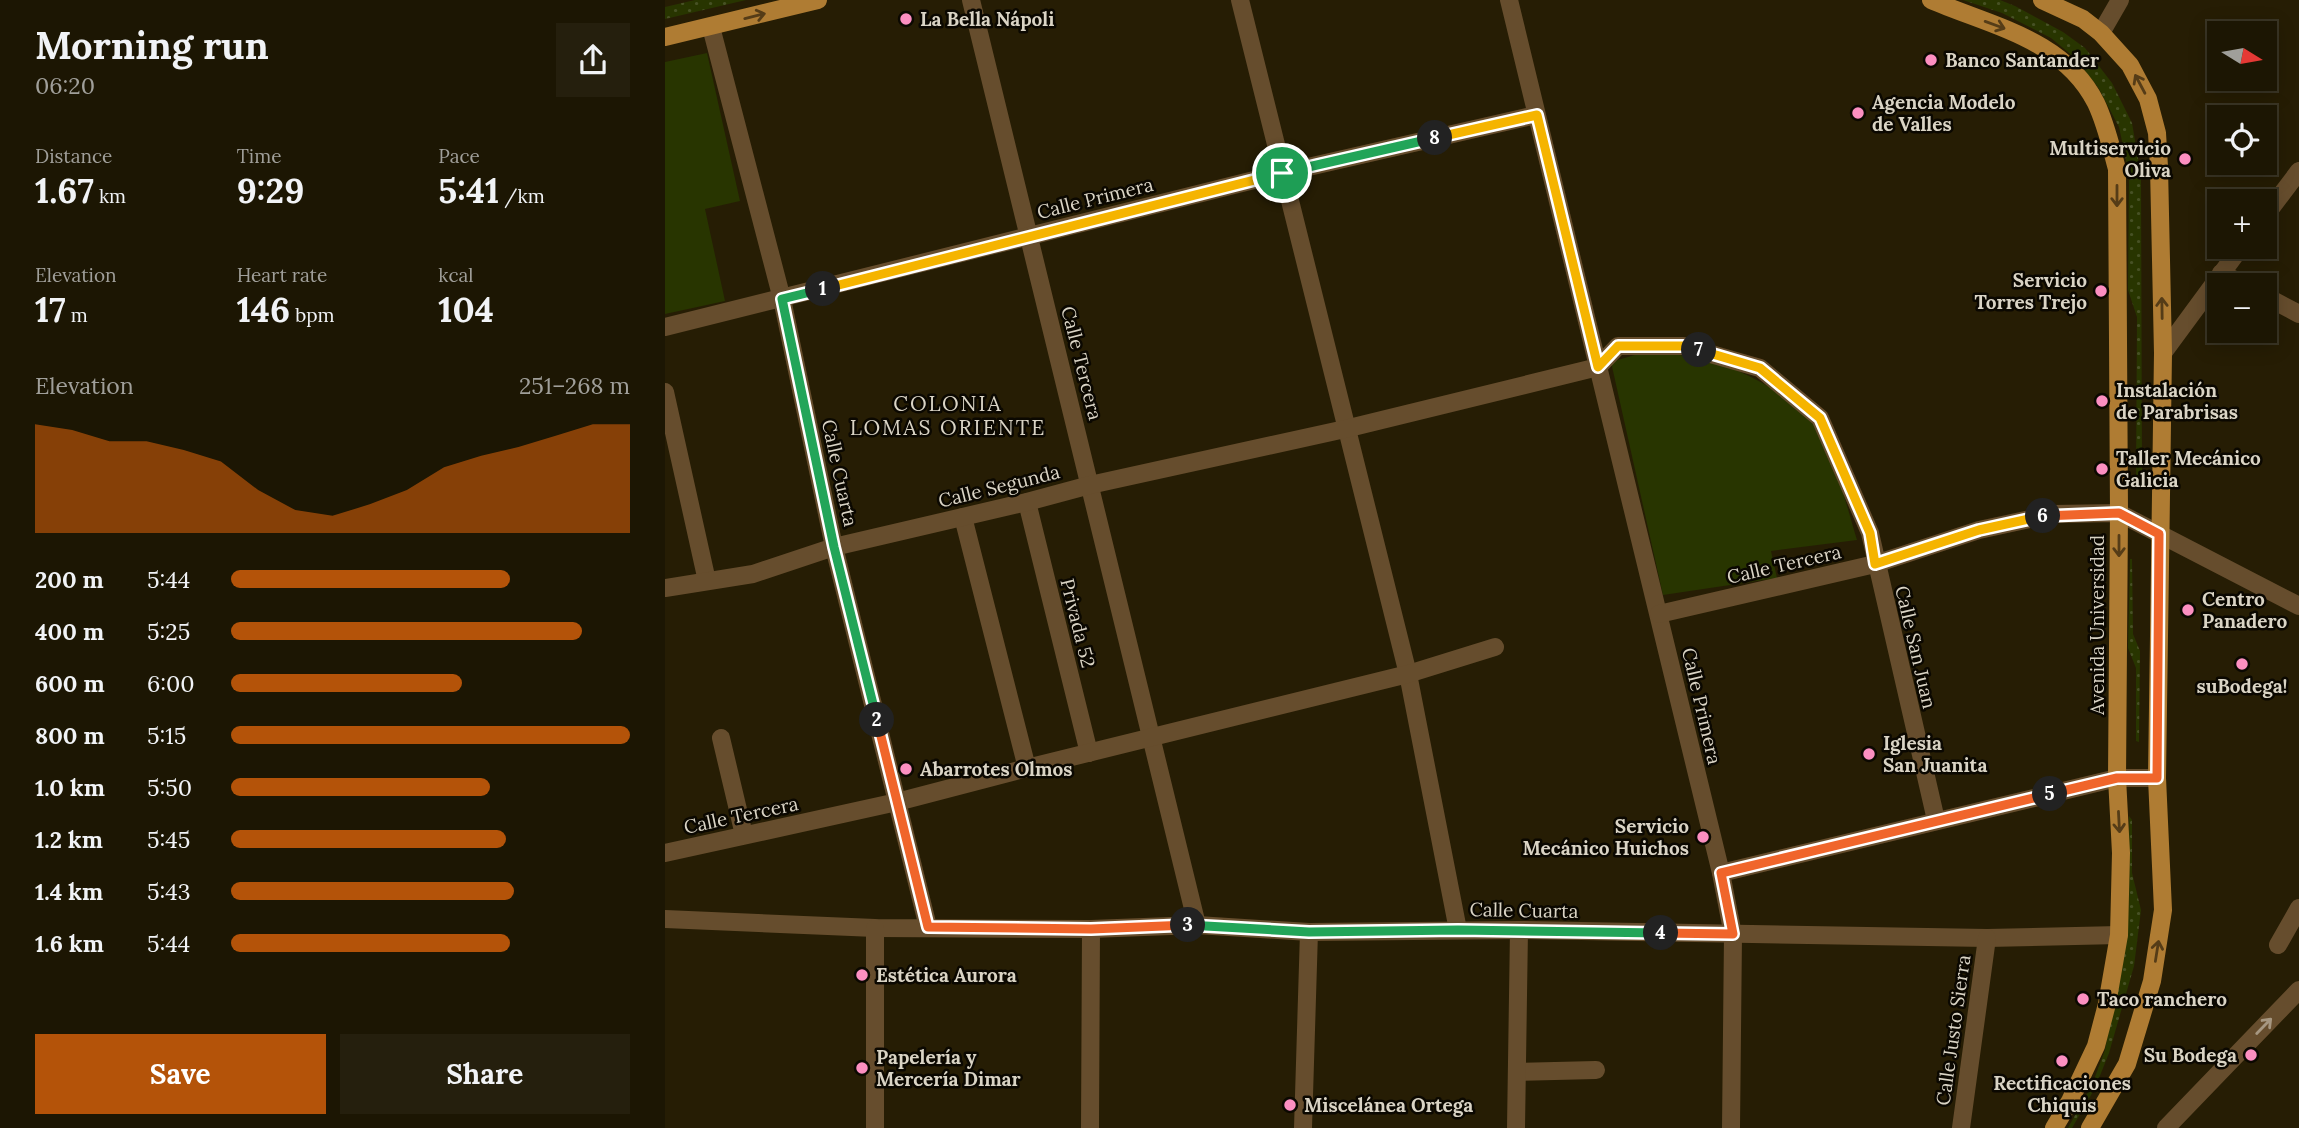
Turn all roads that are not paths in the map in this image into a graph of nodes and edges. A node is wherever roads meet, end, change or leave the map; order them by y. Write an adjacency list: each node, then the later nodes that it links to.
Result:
1 (818, 0): 8 (main road, one-way to 1)
2 (971, 0): 15 (street, Calle Tercera)
3 (1240, 0): 13 (street)
4 (1509, 0): 11 (street, Calle Primera)
5 (1931, 0): 28 (main road, Avenida Universidad, one-way to 28)
6 (2042, 0): 9 (main road)
7 (2120, 0): 9 (street)
8 (711, 27): 10 (main road); 18 (street, Calle Cuarta)
9 (2101, 33): 22 (main road, one-way to 9)
10 (665, 37)
11 (1537, 115): 13 (street, Calle Primera); 23 (street, Calle Primera)
12 (2299, 171): 14 (street)
13 (1282, 173): 15 (street, Calle Primera); 25 (street)
14 (2277, 200)
15 (1029, 236): 18 (street, Calle Primera); 26 (street, Calle Tercera)
16 (2231, 259): 17 (street)
17 (2221, 272): 22 (street)
18 (782, 299): 21 (street, Calle Primera); 31 (street, Calle Cuarta)
19 (2277, 302): 20 (street)
20 (2299, 314)
21 (665, 327)
22 (2163, 353): 30 (main road)
23 (1598, 367): 25 (street, Calle Segunda); 32 (street, Calle Segunda); 36 (street, Calle Primera)
24 (665, 392): 33 (street)
25 (1345, 429): 26 (street, Calle Segunda); 38 (street)
26 (1090, 485): 27 (street, Calle Segunda); 39 (street, Calle Tercera)
27 (1027, 502): 29 (street, Calle Segunda); 41 (street, Privada 52)
28 (2119, 513): 30 (street, Calle Tercera); 32 (street, Calle Tercera); 43 (main road, Avenida Universidad, one-way to 43)
29 (963, 517): 31 (street, Calle Segunda); 42 (street)
30 (2159, 534): 35 (street, Calle Tercera); 44 (main road)
31 (834, 547): 33 (street, Calle Segunda); 45 (street, Calle Cuarta)
32 (1875, 564): 36 (street, Calle Tercera); 46 (street, Calle San Juan)
33 (707, 581): 34 (street, Calle Segunda)
34 (665, 588)
35 (2299, 606)
36 (1659, 614): 49 (street, Calle Primera)
37 (1495, 648): 38 (street, Calle Tercera)
38 (1408, 674): 39 (street, Calle Tercera); 56 (street)
39 (1152, 736): 41 (street, Calle Tercera); 52 (street, Calle Tercera)
40 (721, 738): 47 (street)
41 (1089, 753): 42 (street, Calle Tercera)
42 (1027, 768): 45 (street, Calle Tercera)
43 (2117, 778): 44 (street); 46 (street); 60 (main road, Avenida Universidad, one-way to 60)
44 (2157, 778): 73 (main road, one-way to 44)
45 (897, 802): 47 (street, Calle Tercera); 53 (street, Calle Cuarta)
46 (1936, 821): 49 (street)
47 (744, 835): 48 (street, Calle Tercera)
48 (665, 853)
49 (1721, 873): 59 (street, Calle Primera)
50 (2299, 908): 62 (street)
51 (665, 919): 54 (street, Calle Cuarta)
52 (1197, 925): 55 (street, Calle Cuarta); 58 (street, Calle Cuarta)
53 (928, 927): 54 (street, Calle Cuarta); 55 (street, Calle Cuarta)
54 (875, 928): 66 (street)
55 (1091, 929): 67 (street)
56 (1458, 930): 57 (street, Calle Cuarta); 58 (street, Calle Cuarta)
57 (1519, 930): 59 (street, Calle Cuarta); 65 (street)
58 (1309, 932): 68 (street)
59 (1733, 934): 61 (street, Calle Cuarta); 70 (street, Calle Primera)
60 (2119, 935): 61 (street, Calle Cuarta); 72 (main road, Avenida Universidad)
61 (1987, 938): 71 (street, Calle Justo Sierra)
62 (2278, 945)
63 (2299, 990): 74 (street, one-way to 63)
64 (1596, 1070): 65 (street)
65 (1517, 1072): 69 (street)
66 (875, 1128)
67 (1090, 1128)
68 (1303, 1128)
69 (1516, 1128)
70 (1731, 1128)
71 (1961, 1128)
72 (2054, 1128)
73 (2090, 1128)
74 (2166, 1128)

